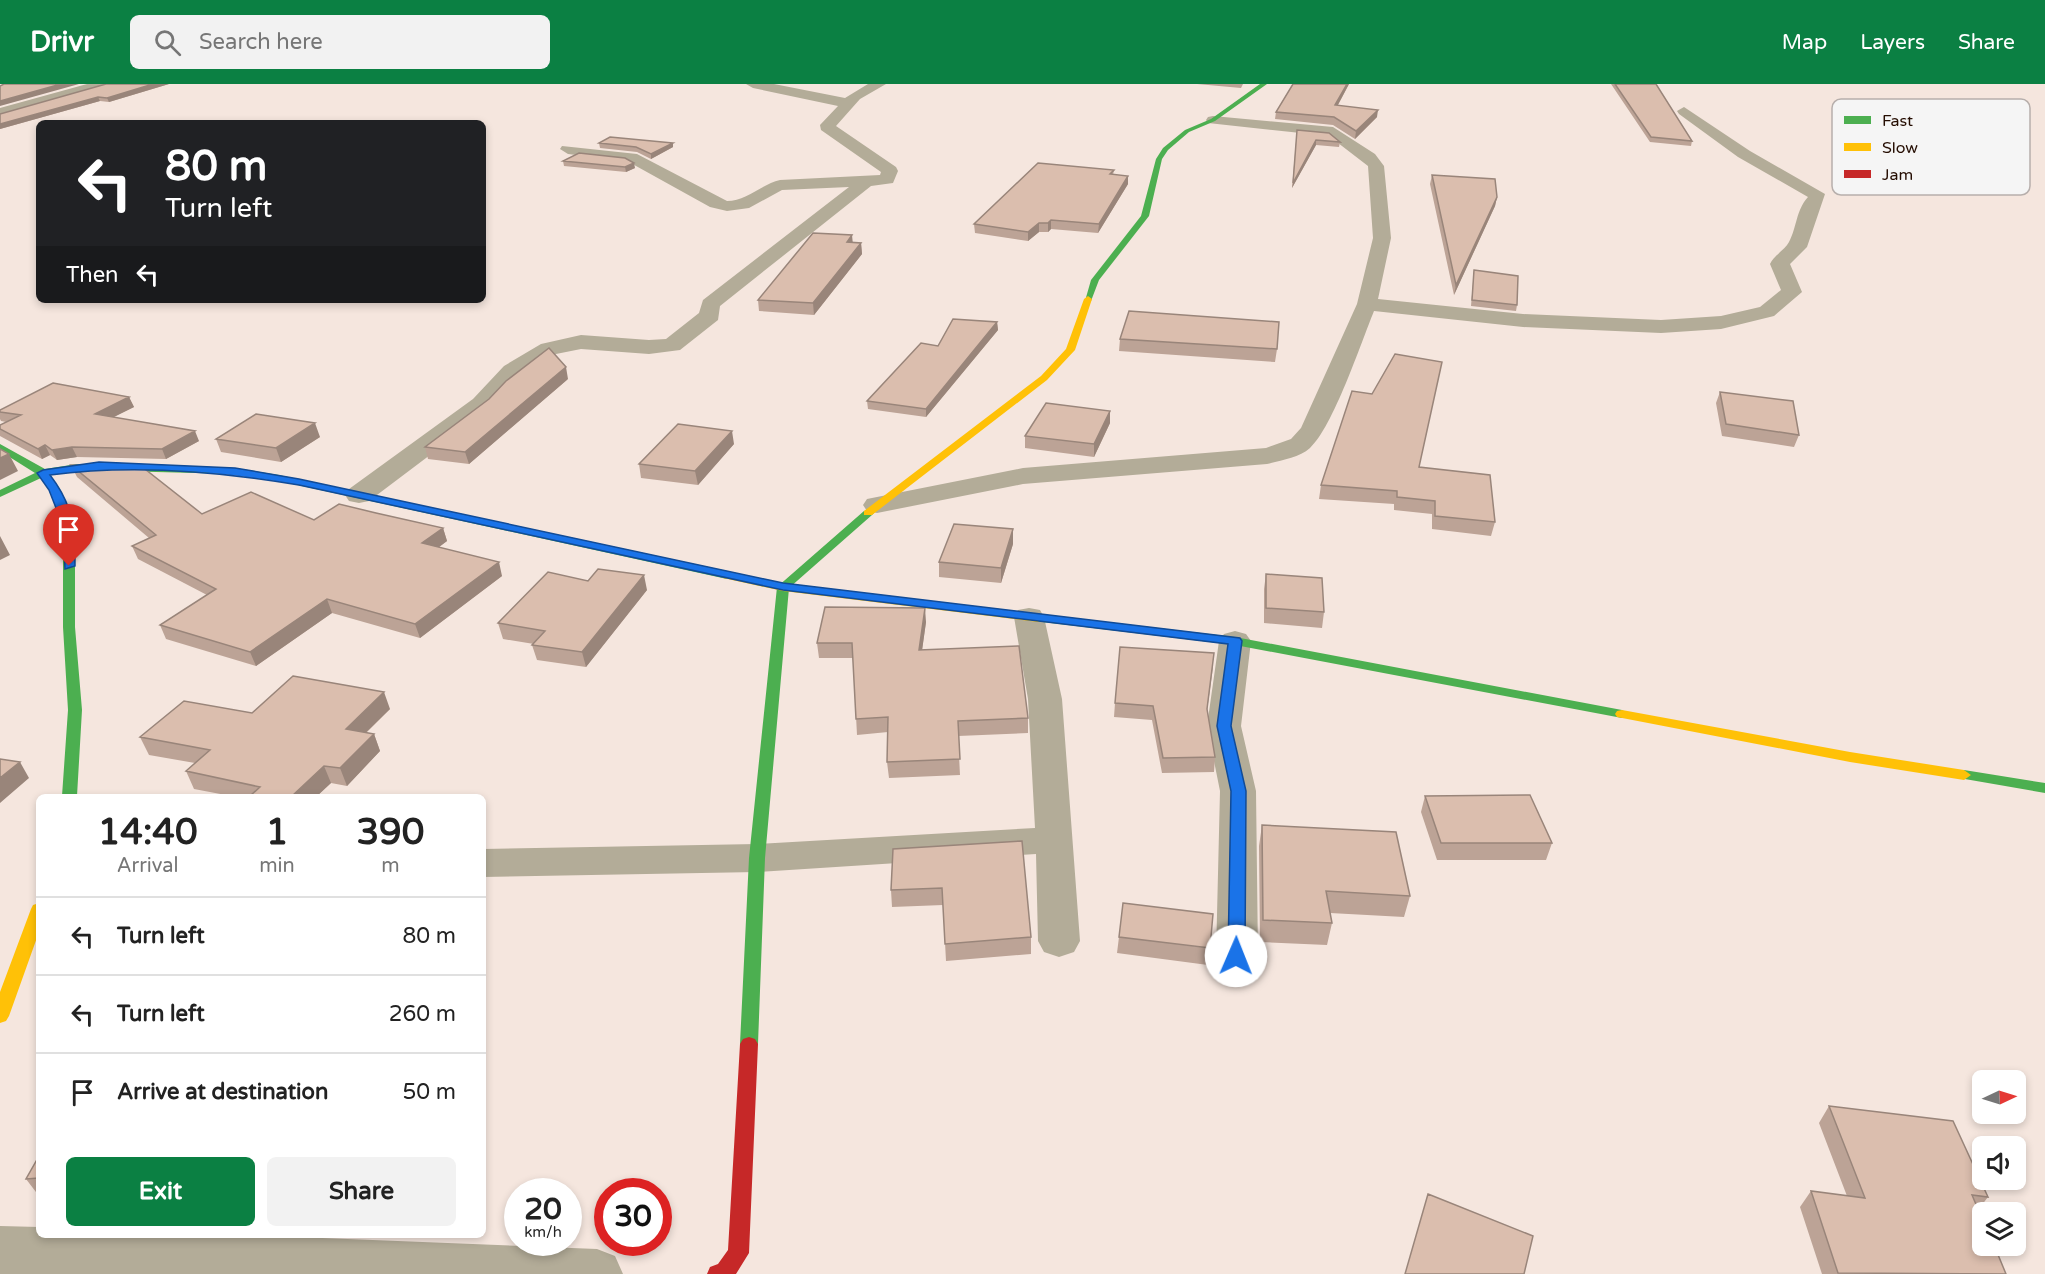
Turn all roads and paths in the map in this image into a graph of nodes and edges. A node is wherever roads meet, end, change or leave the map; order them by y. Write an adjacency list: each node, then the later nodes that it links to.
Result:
1 (102, 84): 7 (street)
2 (753, 84): 5 (street)
3 (879, 84): 5 (street)
4 (1264, 84): 8 (main road)
5 (848, 103): 10 (street)
6 (1684, 111): 11 (street)
7 (0, 113)
8 (1214, 120): 11 (street); 16 (main road)
9 (568, 149): 10 (street)
10 (865, 183): 15 (street)
11 (1366, 303): 16 (street)
12 (0, 447): 13 (main road)
13 (43, 473): 14 (main road); 15 (main road); 21 (main road)
14 (0, 494)
15 (359, 495): 17 (main road)
16 (877, 506): 17 (main road)
17 (783, 587): 18 (main road); 23 (main road)
18 (1029, 617): 19 (main road); 22 (street)
19 (1235, 641): 20 (main road); 27 (street)
20 (2045, 788)
21 (69, 794)
22 (1055, 840): 23 (street); 26 (street)
23 (757, 858): 24 (street); 31 (main road)
24 (486, 863)
25 (36, 916): 28 (main road)
26 (1059, 941)
27 (1236, 956)
28 (4, 993)
29 (0, 1250): 30 (street)
30 (597, 1274)
31 (718, 1274)

